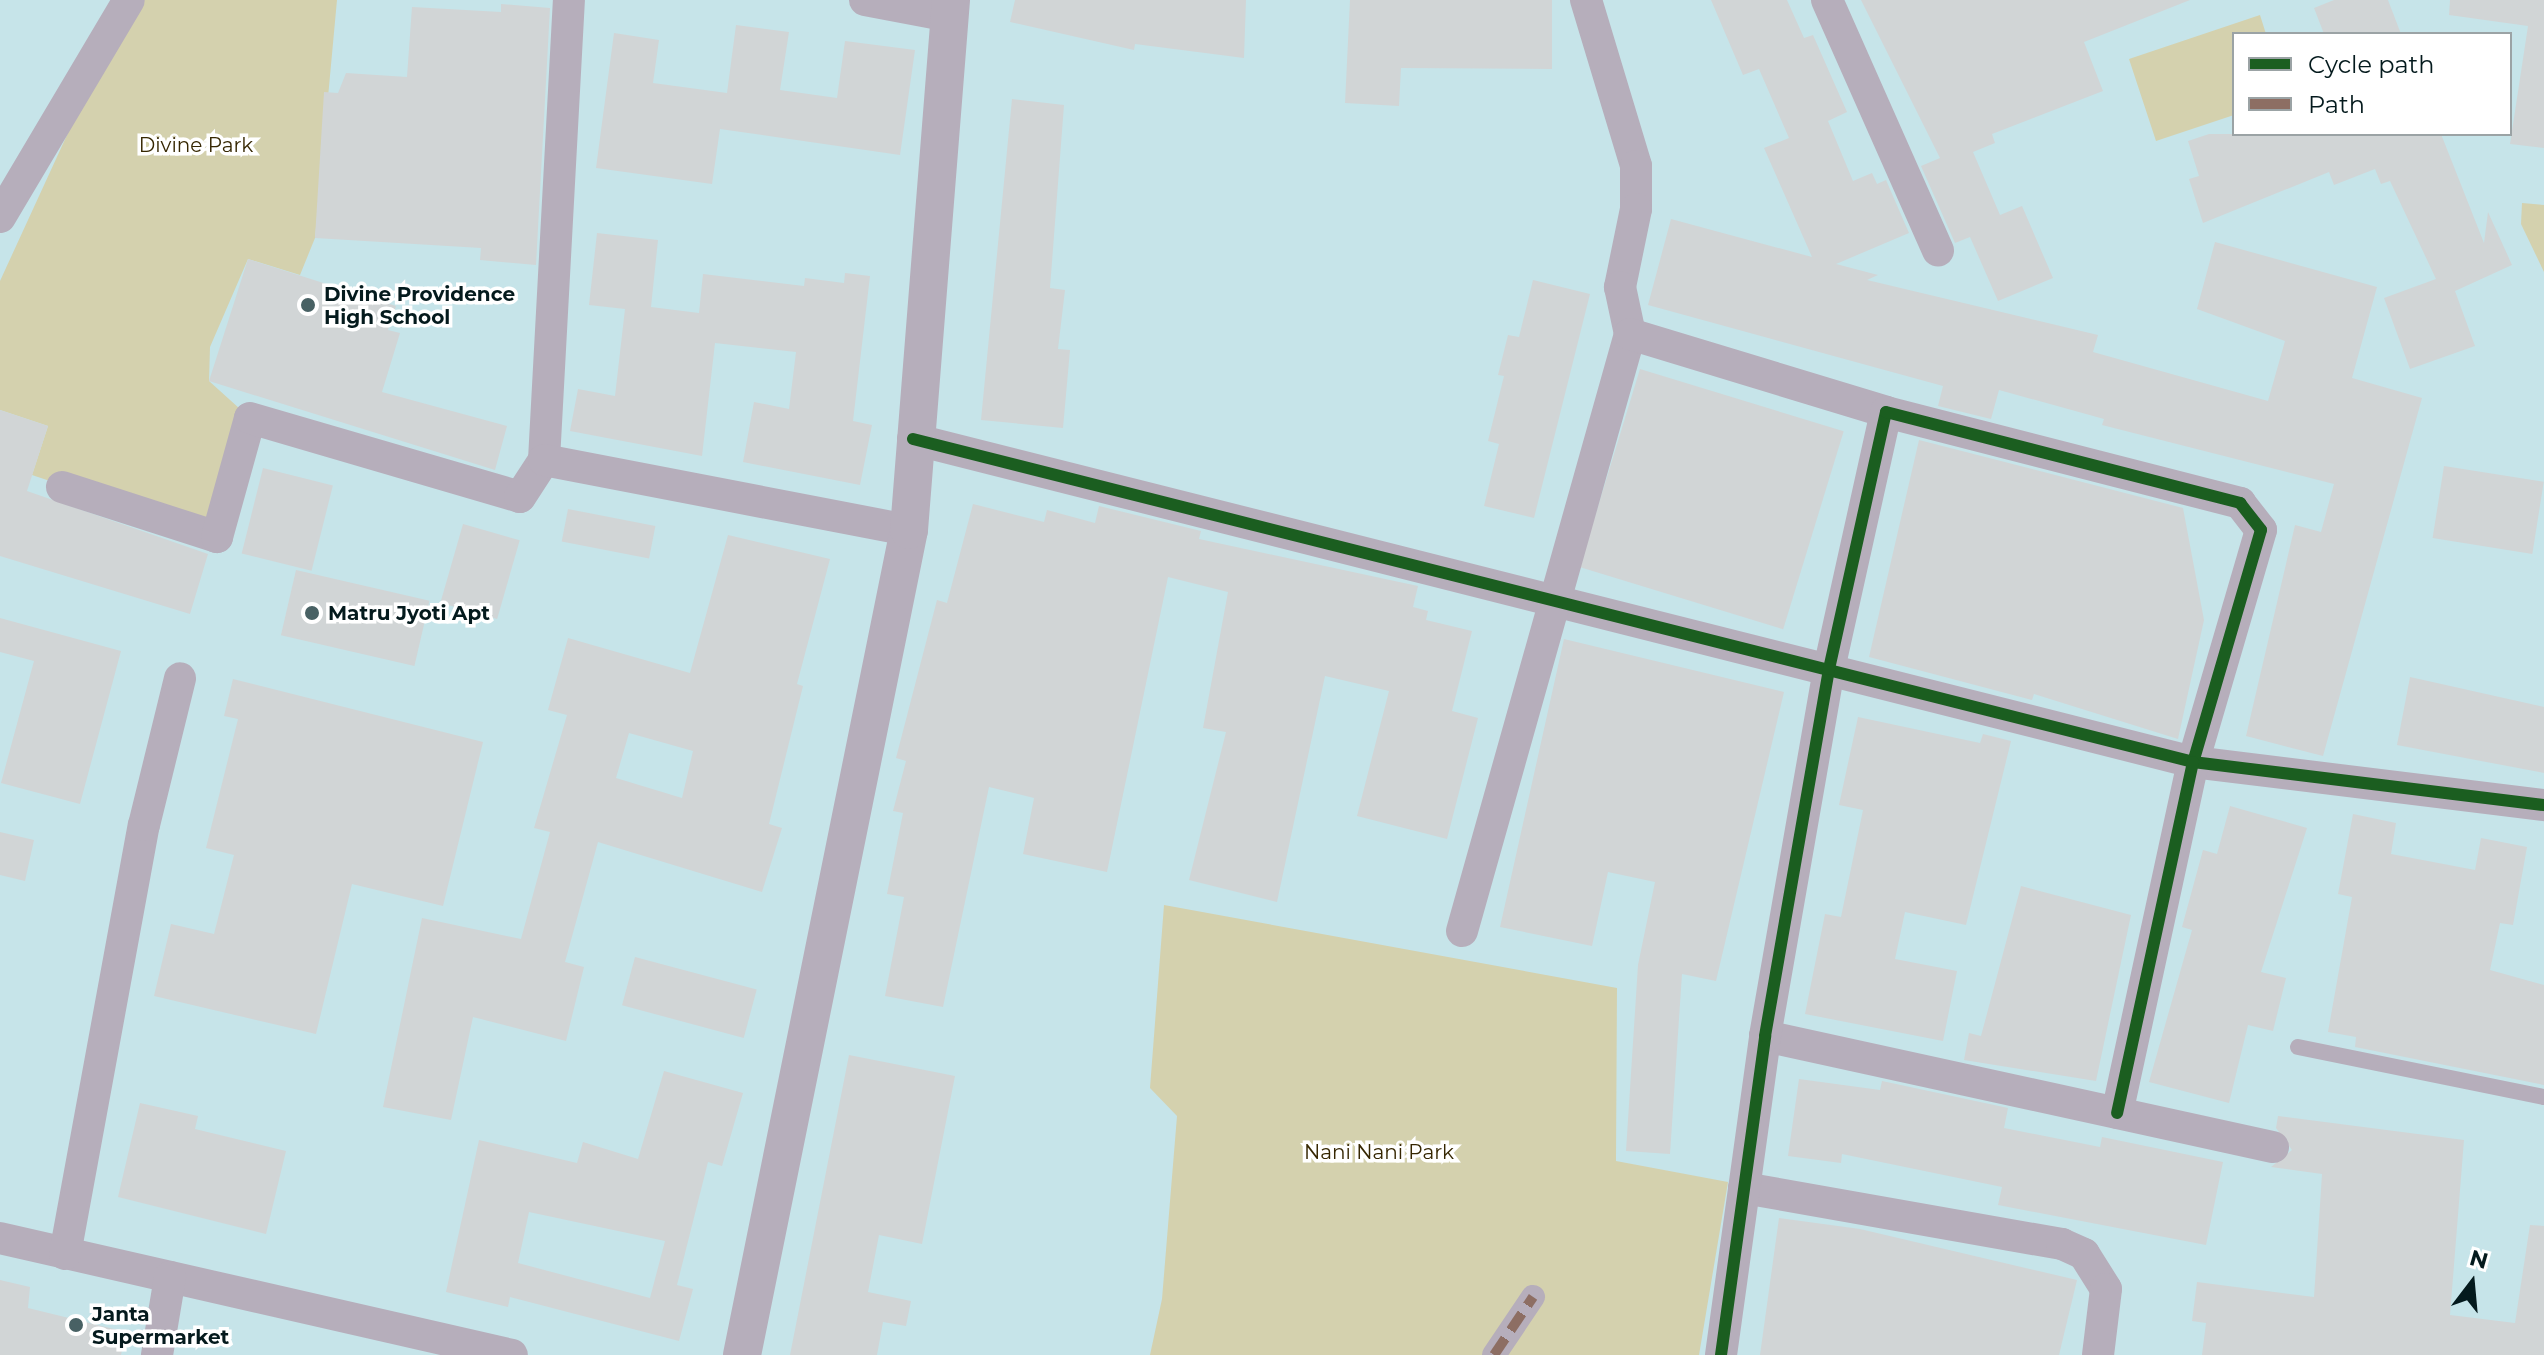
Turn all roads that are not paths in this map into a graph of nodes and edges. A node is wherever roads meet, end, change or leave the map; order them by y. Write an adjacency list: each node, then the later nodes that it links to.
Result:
1 (129, 0): 7 (street)
2 (569, 0): 12 (street)
3 (865, 0): 6 (street)
4 (1586, 0): 9 (street)
5 (1827, 0): 8 (street)
6 (950, 8): 11 (street)
7 (0, 217)
8 (1938, 251)
9 (1630, 334): 10 (street); 15 (street)
10 (1886, 412): 16 (street); 18 (street)
11 (913, 439): 14 (street); 15 (street)
12 (544, 460): 13 (street); 14 (street)
13 (62, 487)
14 (909, 530): 33 (street)
15 (1555, 601): 16 (street); 20 (street)
16 (1829, 669): 18 (street); 21 (street)
17 (180, 678): 28 (street)
18 (2193, 762): 19 (street); 24 (street)
19 (2544, 805)
20 (1462, 931)
21 (1765, 1036): 24 (street); 26 (street)
22 (2298, 1047): 23 (lane)
23 (2544, 1097)
24 (2117, 1113): 25 (street)
25 (2273, 1147)
26 (1744, 1188): 35 (street); 36 (street)
27 (0, 1238): 28 (street)
28 (65, 1254): 29 (street)
29 (170, 1277): 31 (street); 32 (street)
30 (1533, 1297): 34 (street)
31 (157, 1355)
32 (512, 1355)
33 (742, 1355)
34 (1494, 1355)
35 (1721, 1355)
36 (2098, 1355)

